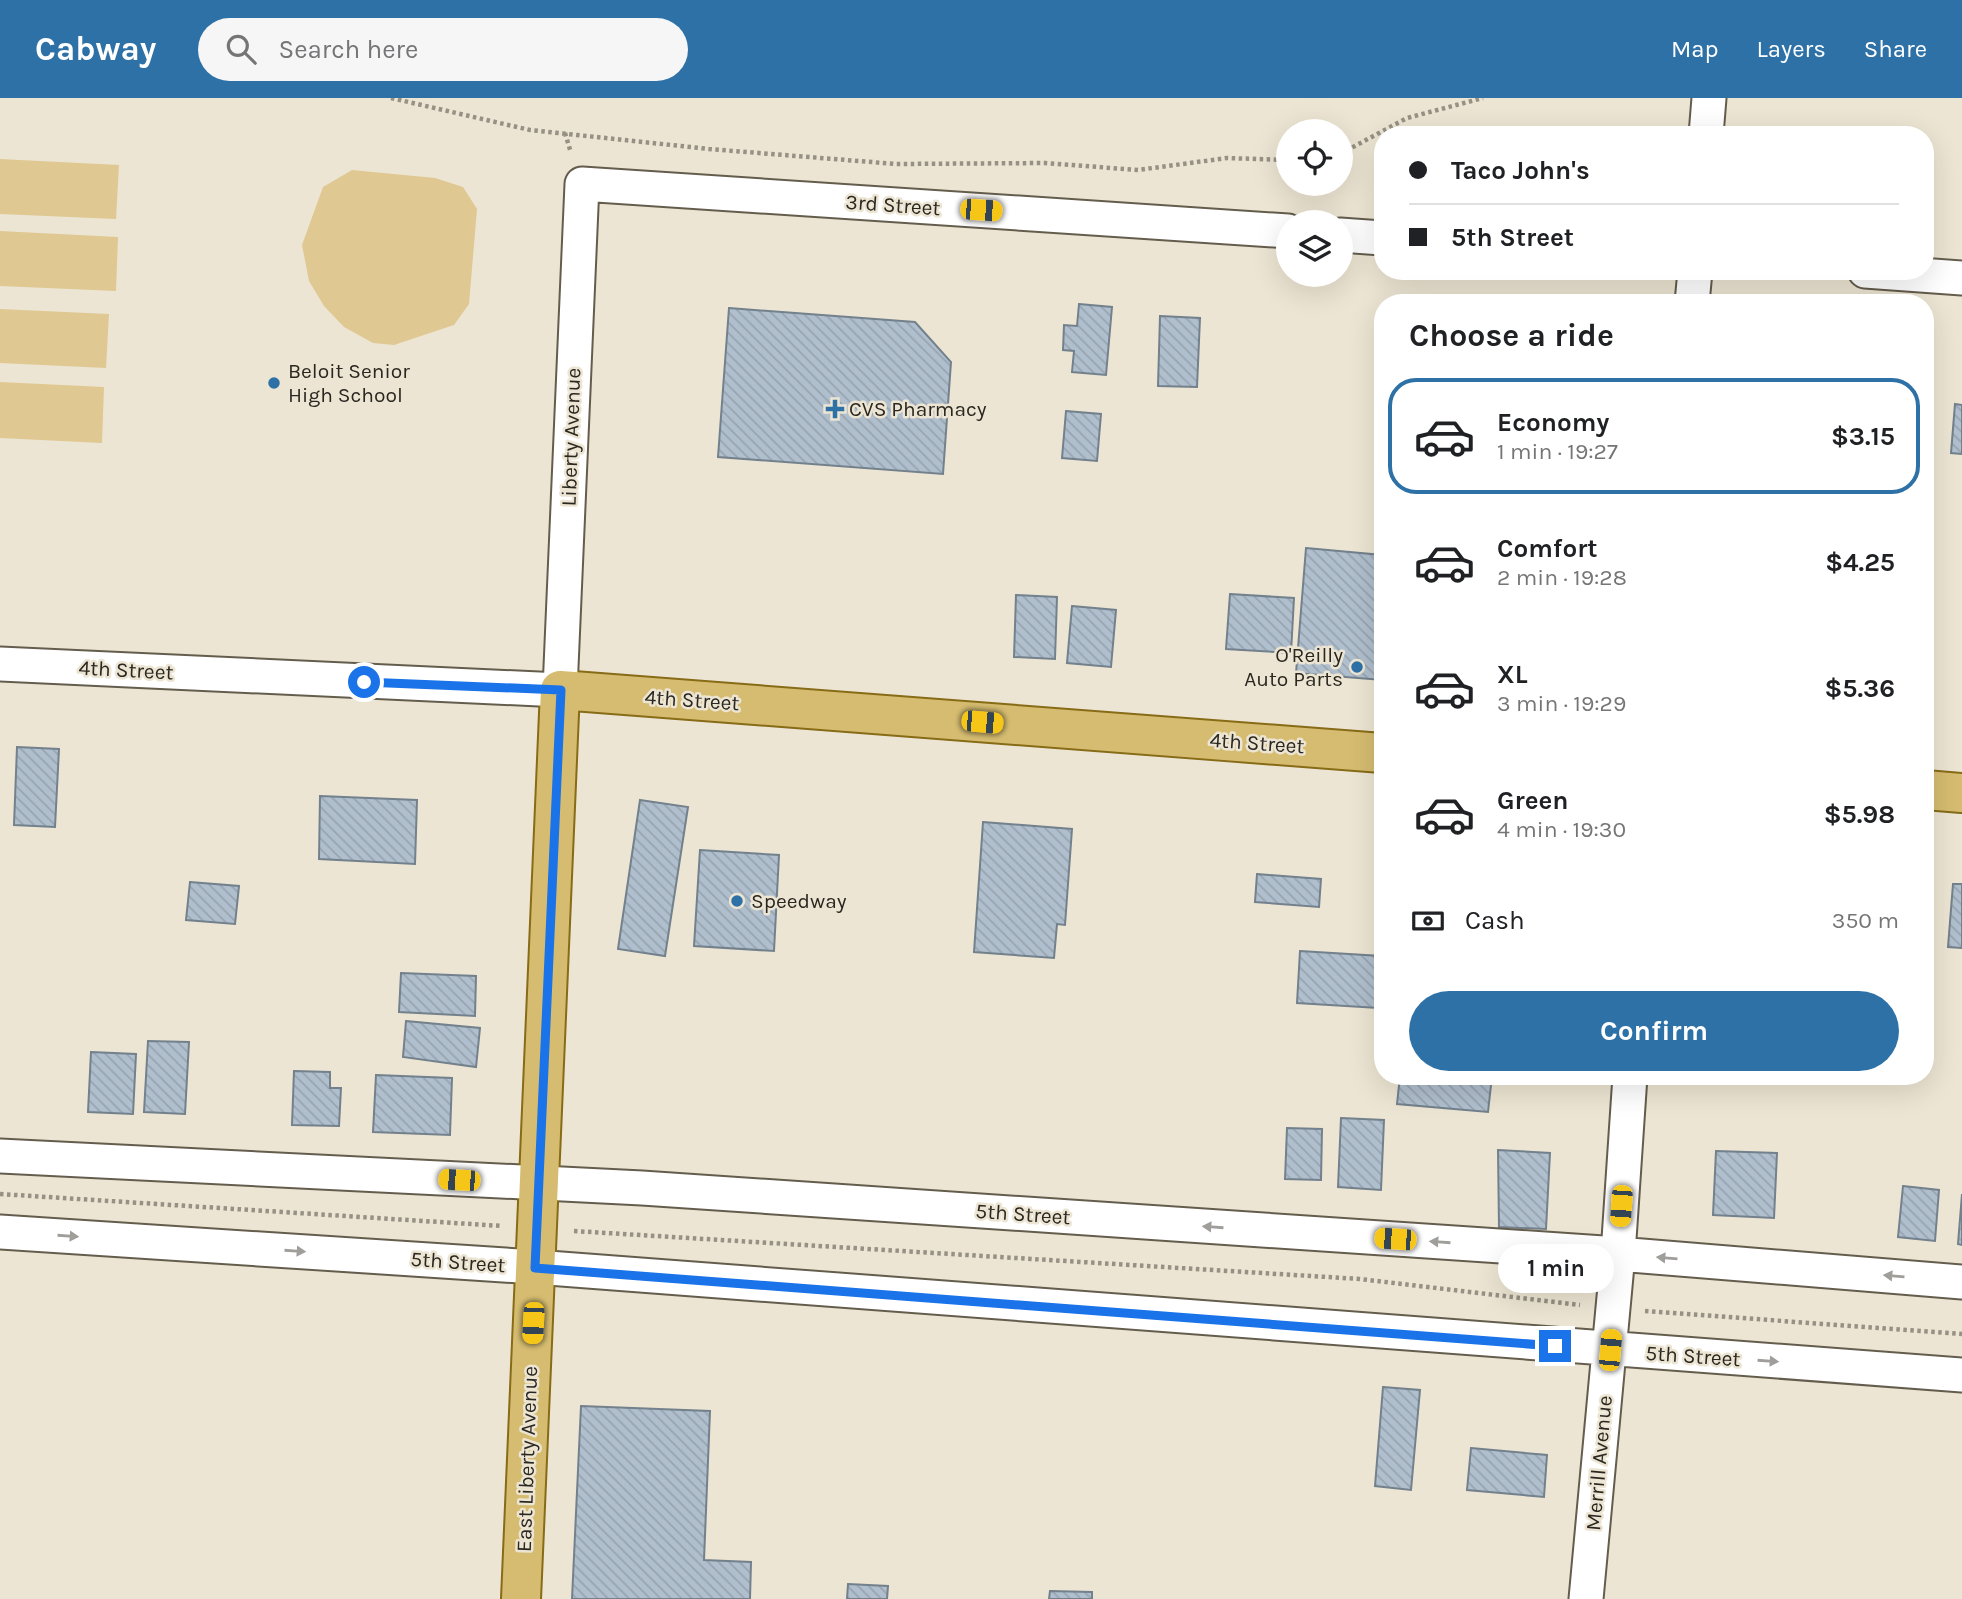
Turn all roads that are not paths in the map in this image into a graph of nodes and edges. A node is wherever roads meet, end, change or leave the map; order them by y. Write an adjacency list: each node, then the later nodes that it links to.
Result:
1 (1709, 98): 2 (street)
2 (1707, 126)
3 (582, 184): 4 (street, 3rd Street); 10 (street, Liberty Avenue)
4 (1276, 230)
5 (1353, 236): 6 (street)
6 (1374, 237)
7 (1934, 276): 8 (street)
8 (1962, 278)
9 (0, 664): 10 (street, 4th Street)
10 (561, 690): 11 (main road, 4th Street); 16 (main road, East Liberty Avenue)
11 (1374, 751)
12 (1934, 791): 13 (main road)
13 (1962, 793)
14 (1629, 1085): 18 (street, Merrill Avenue)
15 (0, 1156): 16 (street, 5th Street)
16 (540, 1184): 18 (street, 5th Street, one-way to 16); 19 (main road, East Liberty Avenue)
17 (0, 1232): 19 (street, 5th Street, one-way to 19)
18 (1618, 1254): 20 (street, 5th Street, one-way to 18); 21 (street, Merrill Avenue)
19 (535, 1268): 21 (street, 5th Street); 23 (main road, East Liberty Avenue)
20 (1962, 1282)
21 (1610, 1350): 22 (street, 5th Street, one-way to 22); 24 (street, Merrill Avenue)
22 (1962, 1375)
23 (522, 1599)
24 (1586, 1599)

